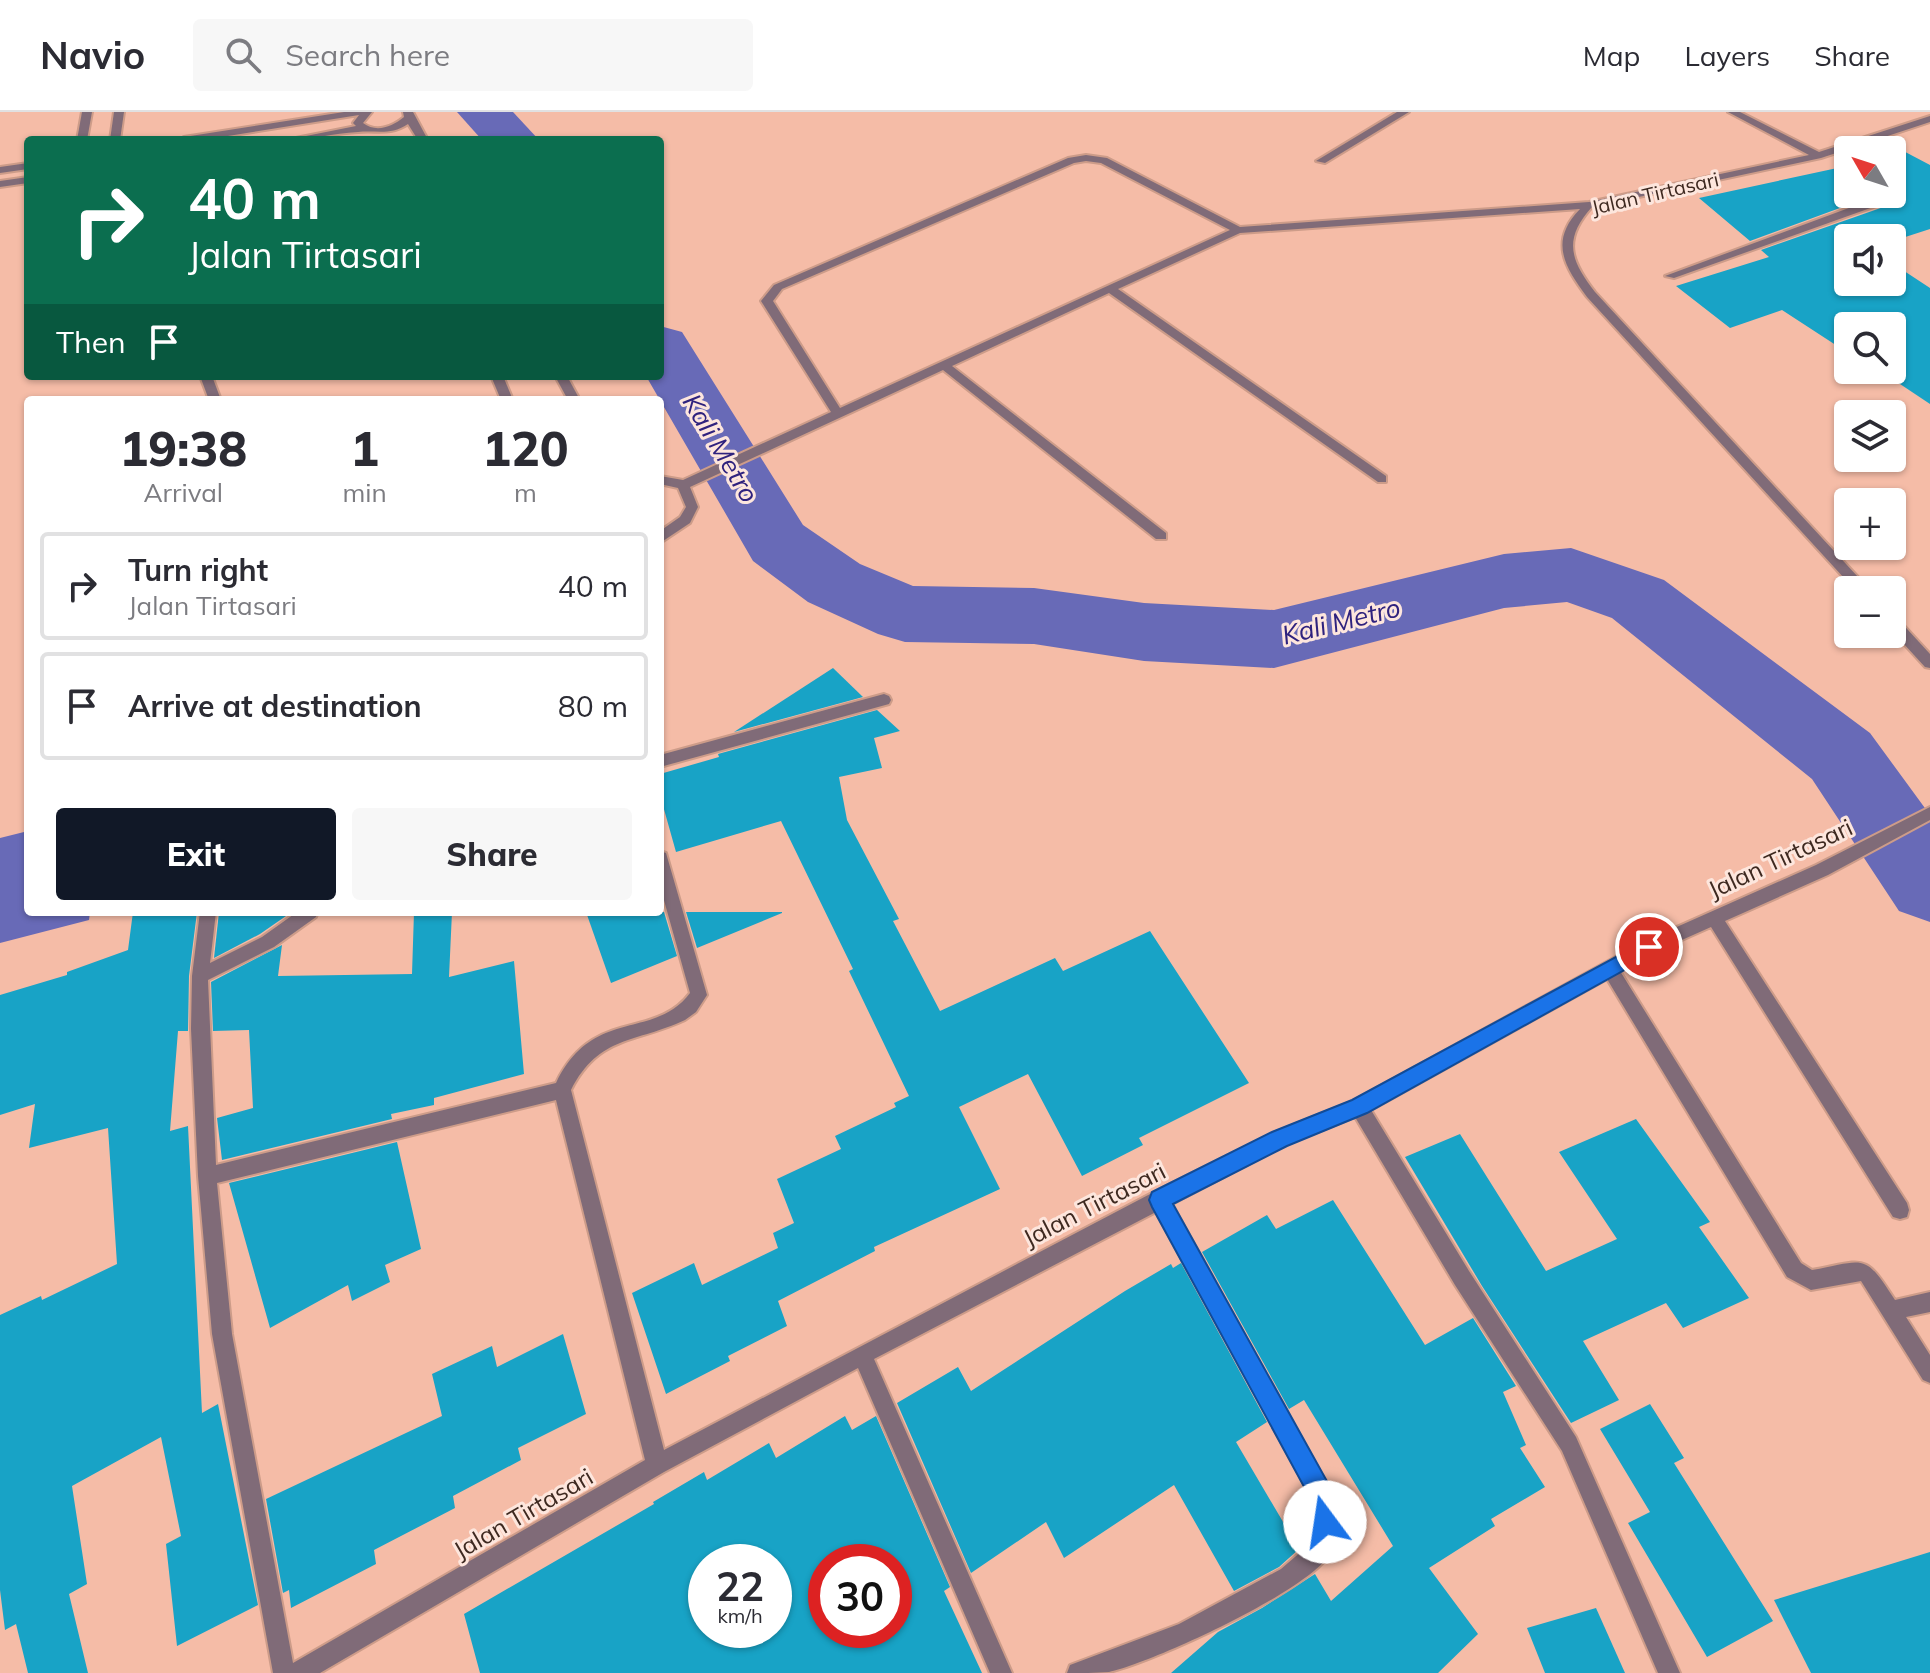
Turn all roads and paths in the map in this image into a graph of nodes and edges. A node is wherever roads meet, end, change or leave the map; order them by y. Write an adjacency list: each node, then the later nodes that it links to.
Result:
1 (87, 112): 9 (street)
2 (119, 112): 10 (street)
3 (364, 112): 8 (street); 11 (street)
4 (1404, 112): 18 (street)
5 (1733, 112): 17 (street)
6 (408, 115): 13 (street); 14 (street)
7 (1930, 119): 15 (street, Jalan Tirtasari)
8 (362, 128): 12 (street); 13 (street)
9 (83, 136)
10 (116, 136)
11 (210, 136)
12 (315, 136)
13 (379, 136)
14 (421, 136)
15 (1880, 136)
16 (1834, 151): 17 (street, Jalan Tirtasari)
17 (1818, 156): 23 (street, Jalan Tirtasari)
18 (1321, 161)
19 (24, 167): 20 (street)
20 (0, 170)
21 (24, 181): 22 (street)
22 (0, 184)
23 (1589, 205): 25 (street); 35 (street, Jalan Tirtasari)
24 (1861, 208): 26 (street)
25 (1238, 230): 27 (street); 29 (street)
26 (1670, 276)
27 (1109, 288): 28 (street); 30 (street)
28 (945, 366): 29 (street); 34 (street)
29 (837, 412): 32 (street)
30 (1382, 479)
31 (664, 480): 32 (street)
32 (683, 485): 33 (street)
33 (664, 535)
34 (1161, 536)
35 (1850, 576)
36 (1906, 637): 37 (street)
37 (1930, 663)
38 (884, 700): 39 (street)
39 (664, 760)
40 (1930, 813): 44 (street, Jalan Tirtasari)
41 (664, 872): 47 (street)
42 (208, 916): 46 (street)
43 (304, 916): 46 (street)
44 (1714, 918): 45 (street, Jalan Tirtasari); 51 (street)
45 (1611, 971): 48 (street, Jalan Tirtasari); 53 (street)
46 (200, 976): 49 (street)
47 (562, 1090): 49 (street); 56 (street)
48 (1359, 1107): 50 (street, Jalan Tirtasari); 61 (street)
49 (207, 1176): 57 (street)
50 (1159, 1200): 54 (street, Jalan Tirtasari); 60 (street)
51 (1900, 1210)
52 (1930, 1302): 53 (street)
53 (1892, 1310): 55 (street)
54 (862, 1355): 56 (street, Jalan Tirtasari); 59 (street)
55 (1930, 1373)
56 (657, 1465): 58 (street, Jalan Tirtasari)
57 (284, 1673)
58 (298, 1673)
59 (1001, 1673)
60 (1078, 1673)
61 (1669, 1673)

